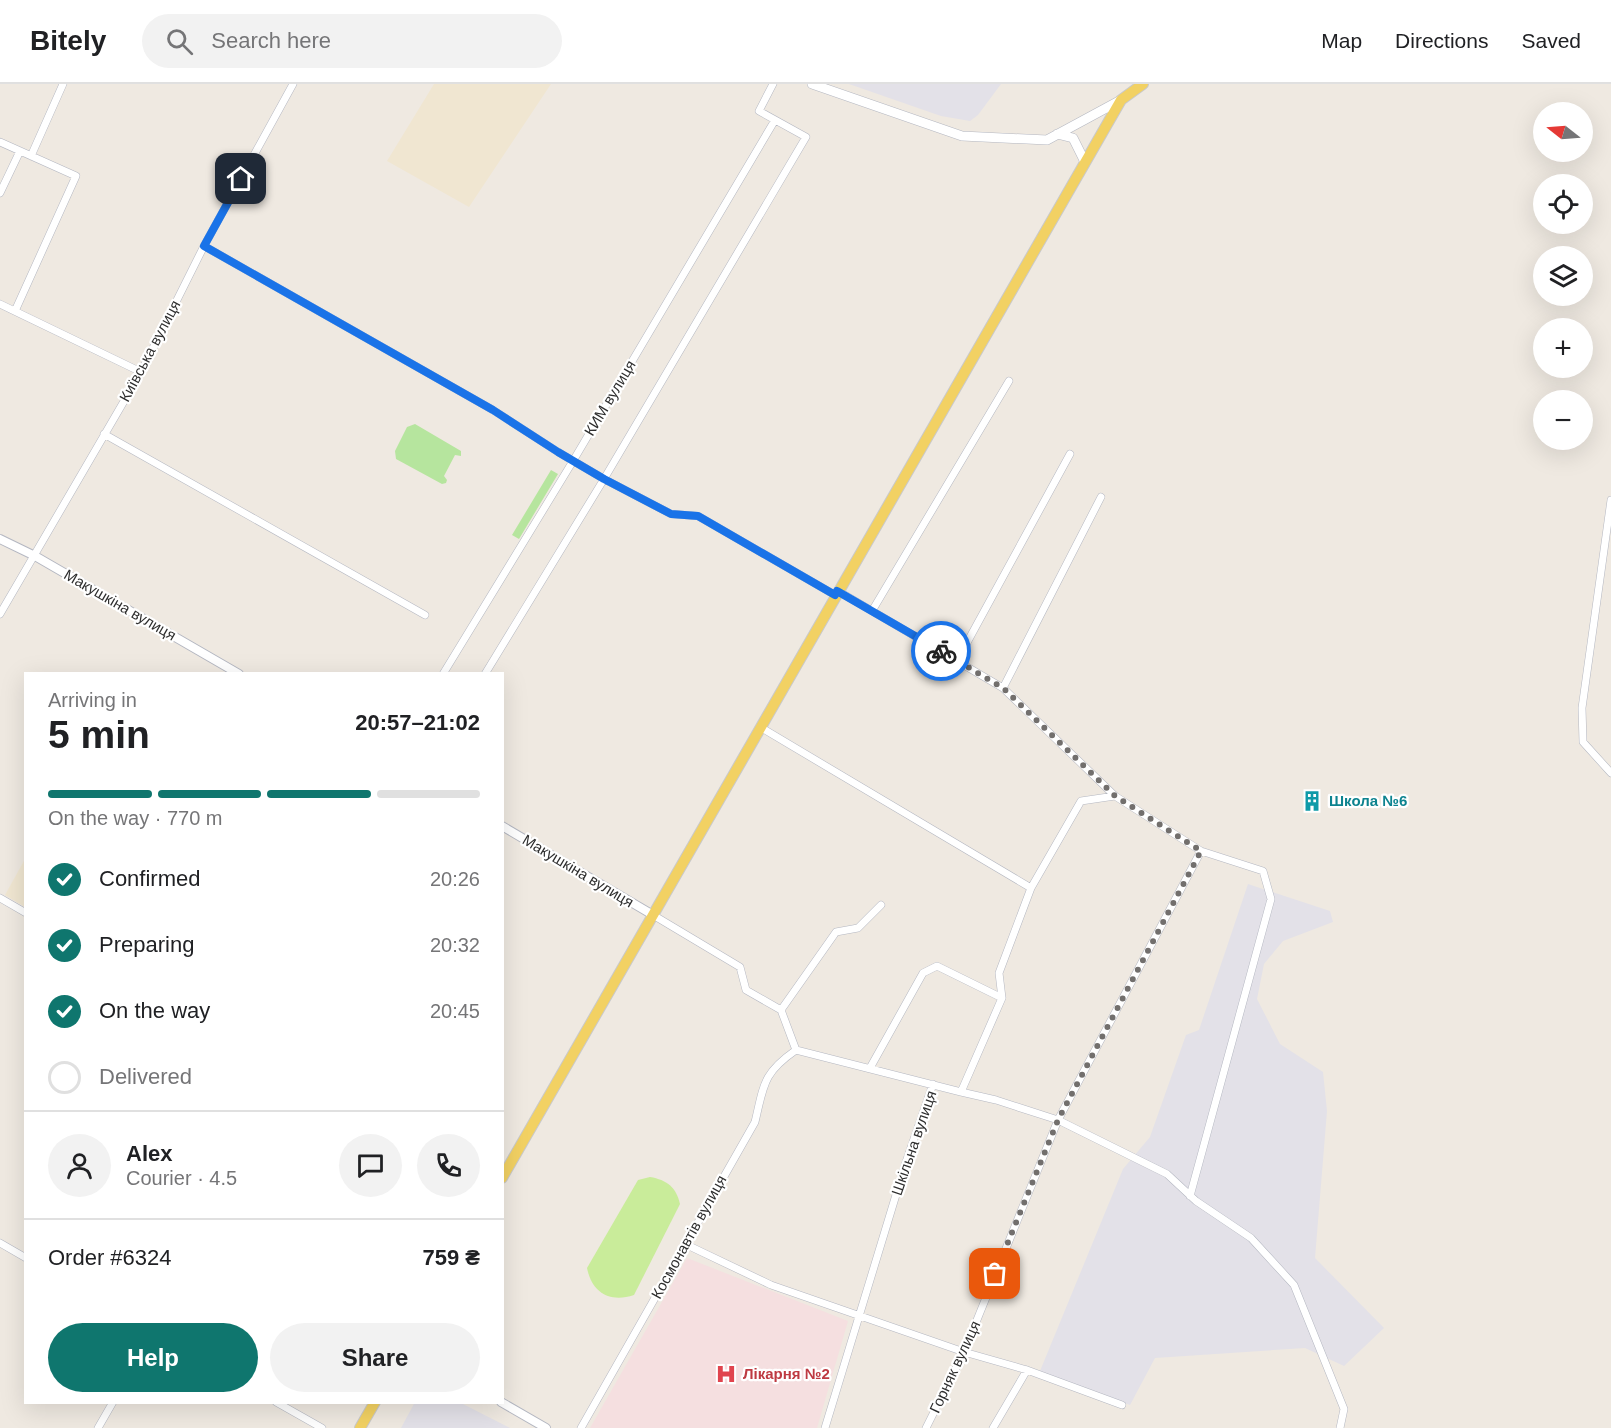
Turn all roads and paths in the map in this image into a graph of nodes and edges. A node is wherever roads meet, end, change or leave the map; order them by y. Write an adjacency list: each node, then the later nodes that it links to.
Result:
1 (63, 84): 11 (street)
2 (292, 84): 14 (street, Київська вулиця)
3 (773, 84): 7 (street)
4 (812, 84): 8 (main road)
5 (1143, 84): 6 (main road)
6 (1121, 100): 8 (main road); 12 (main road)
7 (775, 120): 21 (street, КИМ вулиця); 22 (street)
8 (1057, 134): 12 (main road)
9 (0, 142): 10 (street)
10 (20, 151): 11 (street); 13 (street)
11 (31, 156): 16 (street)
12 (1085, 162): 27 (main road)
13 (0, 193)
14 (204, 246): 17 (street, Київська вулиця); 21 (street)
15 (0, 304): 16 (street)
16 (15, 311): 17 (street)
17 (141, 372): 19 (street, Київська вулиця)
18 (1009, 381): 28 (street)
19 (104, 434): 26 (street, Київська вулиця); 30 (street)
20 (1070, 454): 31 (street)
21 (573, 461): 22 (street); 33 (street, КИМ вулиця)
22 (604, 479): 27 (street); 34 (street)
23 (1101, 497): 35 (street)
24 (1611, 500): 37 (street)
25 (0, 539): 26 (street, Макушкіна вулиця)
26 (35, 556): 29 (street, Київська вулиця); 32 (street, Макушкіна вулиця)
27 (836, 593): 28 (street); 36 (main road)
28 (872, 611): 31 (street)
29 (0, 614)
30 (424, 615)
31 (957, 661): 35 (street)
32 (236, 672)
33 (444, 672)
34 (486, 672)
35 (1003, 688): 38 (street)
36 (760, 727): 41 (street); 45 (main road)
37 (1611, 773)
38 (1115, 796): 40 (street); 41 (street, Шкільна вулиця)
39 (504, 827): 45 (street, Макушкіна вулиця)
40 (1201, 851): 52 (street, Горняк вулиця); 54 (street)
41 (1031, 888): 46 (street, Шкільна вулиця)
42 (0, 898): 44 (street)
43 (881, 905): 47 (street)
44 (24, 912)
45 (653, 915): 47 (street); 53 (main road)
46 (1002, 998): 49 (street); 51 (street, Шкільна вулиця)
47 (782, 1010): 48 (street)
48 (796, 1050): 49 (street); 56 (street, Космонавтів вулиця)
49 (870, 1068): 50 (street)
50 (933, 1084): 51 (street, Шкільна вулиця); 58 (street, Шкільна вулиця)
51 (961, 1092): 52 (street)
52 (1058, 1120): 54 (street); 59 (street, Горняк вулиця)
53 (504, 1175)
54 (1190, 1196): 74 (street)
55 (0, 1243): 57 (street)
56 (685, 1244): 58 (street); 70 (street, Космонавтів вулиця)
57 (24, 1257)
58 (859, 1316): 59 (street); 71 (street, Шкільна вулиця)
59 (964, 1352): 60 (street); 72 (street, Горняк вулиця)
60 (1027, 1370): 65 (street); 73 (street)
61 (112, 1404): 66 (street)
62 (280, 1404): 67 (street)
63 (374, 1404): 68 (main road)
64 (504, 1404): 69 (street)
65 (1122, 1405)
66 (98, 1428)
67 (322, 1428)
68 (360, 1428)
69 (546, 1428)
70 (581, 1428)
71 (825, 1428)
72 (926, 1428)
73 (993, 1428)
74 (1340, 1428)

